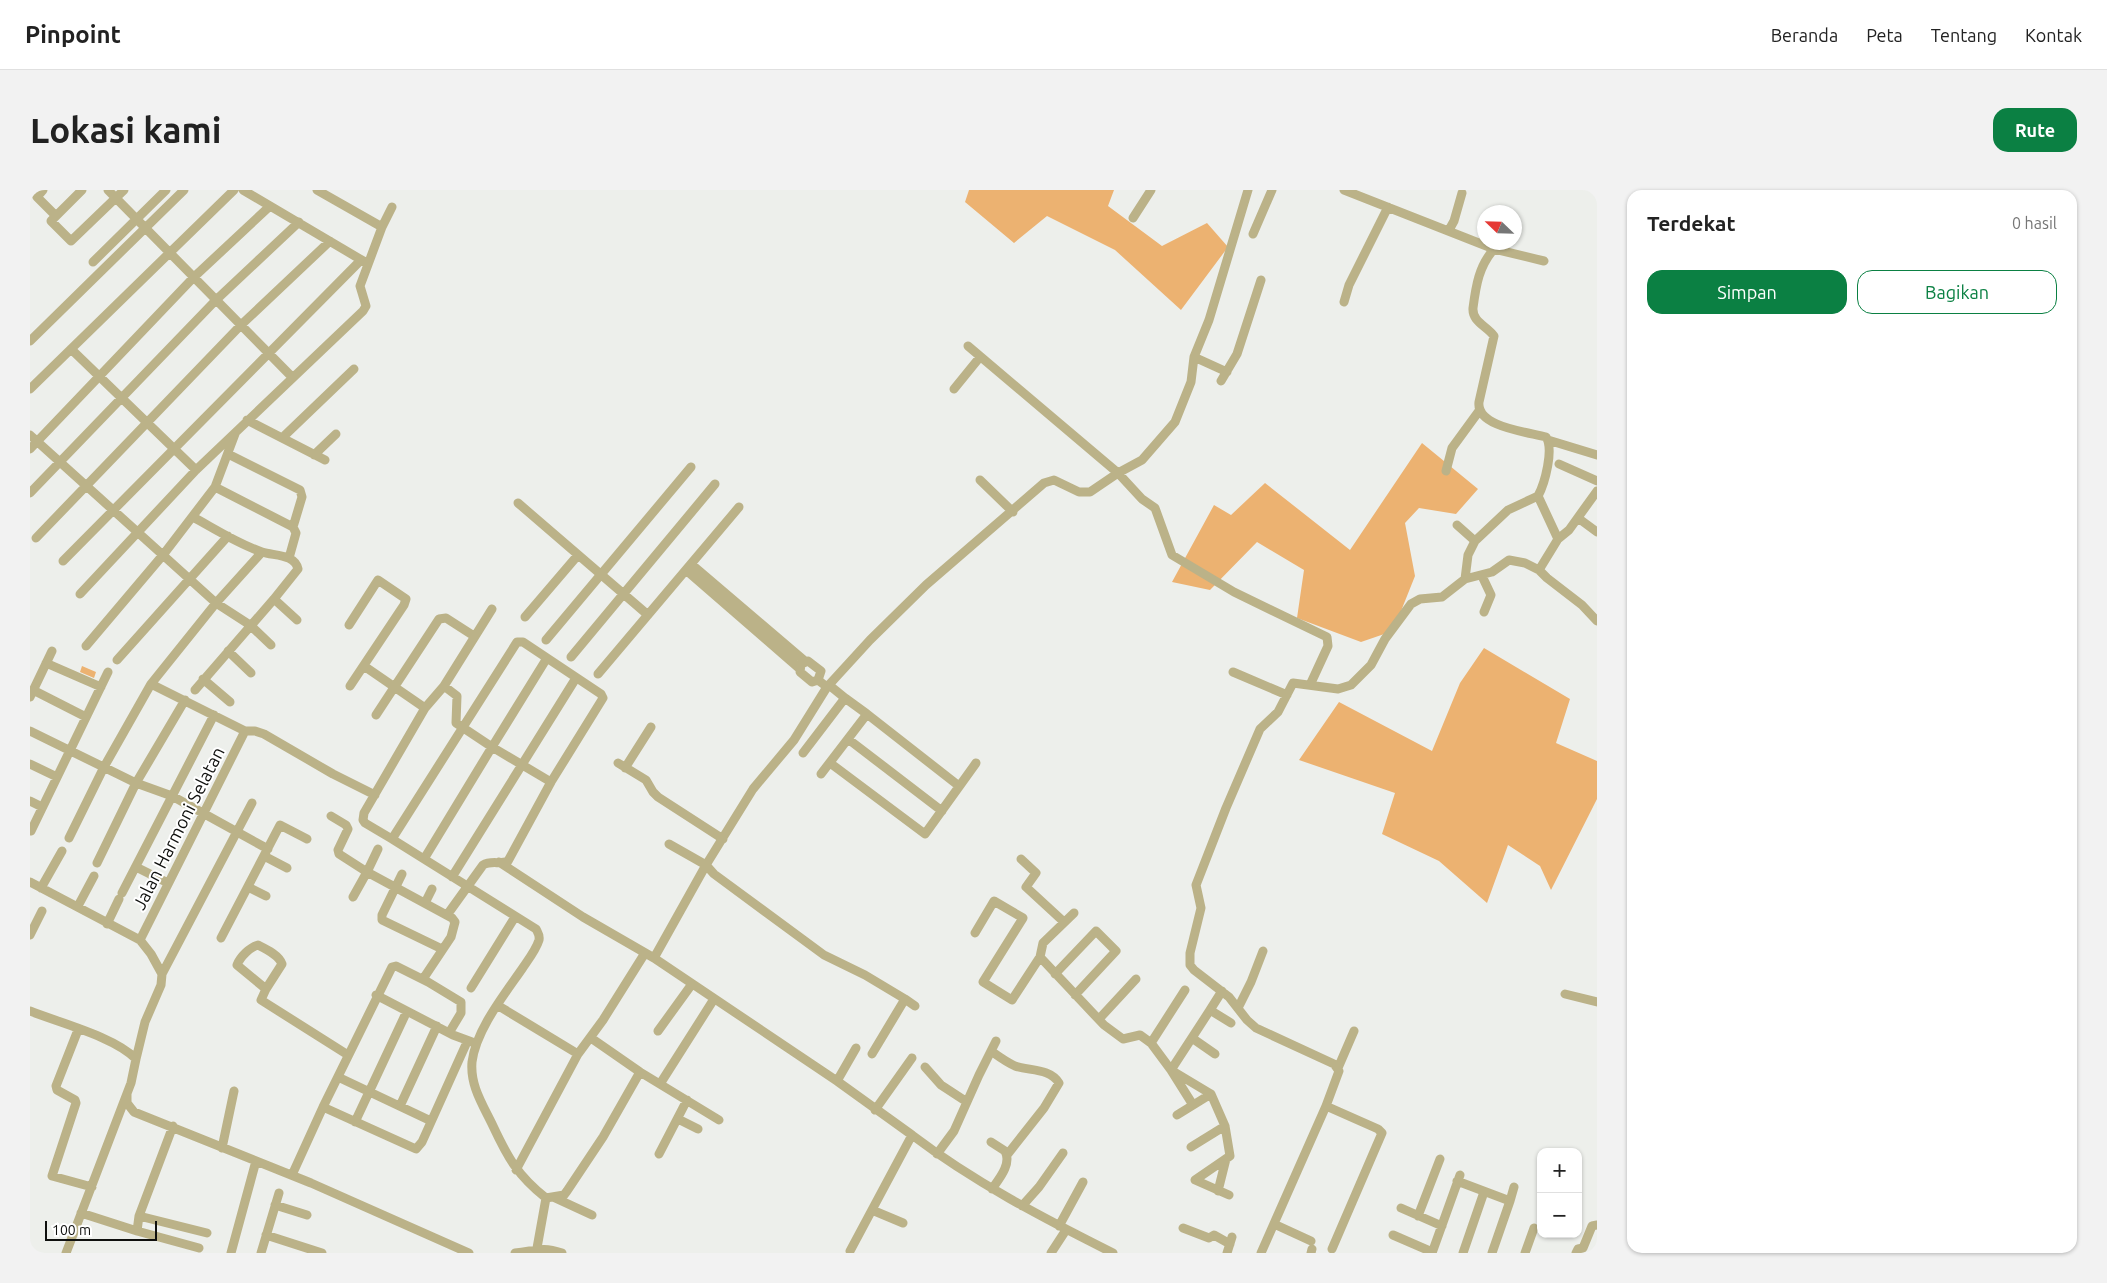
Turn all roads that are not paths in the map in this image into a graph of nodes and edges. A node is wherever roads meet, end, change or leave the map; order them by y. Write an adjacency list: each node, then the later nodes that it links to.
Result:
1 (43, 190): 19 (street)
2 (82, 190): 19 (street)
3 (108, 190): 15 (street)
4 (124, 190): 15 (street)
5 (166, 190): 21 (street)
6 (184, 190): 23 (street)
7 (234, 190): 31 (street)
8 (243, 190): 16 (street)
9 (317, 190): 24 (street)
10 (1151, 190): 20 (street)
11 (1248, 190): 45 (street)
12 (1272, 190): 26 (street)
13 (1350, 191): 18 (street)
14 (1462, 193): 25 (street)
15 (116, 198): 19 (street); 21 (street)
16 (270, 206): 22 (street); 35 (street)
17 (392, 207): 24 (street)
18 (1388, 207): 25 (street); 38 (street)
19 (56, 216)
20 (1133, 218)
21 (137, 219): 23 (street); 34 (street)
22 (299, 222): 27 (street); 37 (street)
23 (145, 227): 31 (street); 40 (street)
24 (382, 227): 32 (street)
25 (1448, 230): 28 (street)
26 (1253, 234)
27 (330, 241): 32 (street); 39 (street)
28 (1477, 242)
29 (1493, 250): 54 (street)
30 (1498, 250): 33 (street)
31 (169, 252): 35 (street); 42 (street)
32 (364, 261): 43 (street); 49 (street)
33 (1544, 261)
34 (93, 262)
35 (194, 277): 37 (street); 48 (street)
36 (1261, 280): 47 (street)
37 (216, 300): 39 (street); 53 (street)
38 (1344, 302)
39 (241, 326): 43 (street); 56 (street)
40 (30, 341)
41 (968, 346): 44 (street)
42 (70, 349): 48 (street); 51 (street)
43 (268, 352): 49 (street); 62 (street)
44 (980, 357): 52 (street); 73 (street)
45 (1194, 357): 47 (street); 73 (street)
46 (354, 369): 60 (street)
47 (1227, 372): 50 (street)
48 (99, 376): 53 (street); 59 (street)
49 (292, 377): 55 (street)
50 (1221, 381)
51 (30, 388)
52 (954, 388)
53 (121, 398): 56 (street); 68 (street)
54 (1479, 411): 61 (street); 72 (street)
55 (247, 420): 57 (street); 60 (street)
56 (147, 422): 62 (street); 77 (street)
57 (237, 430): 64 (street); 71 (street)
58 (336, 434): 65 (street)
59 (34, 438): 63 (street); 68 (street)
60 (282, 438): 65 (street)
61 (1548, 440): 66 (street); 81 (street)
62 (174, 448): 71 (street); 84 (street)
63 (30, 449)
64 (228, 454): 78 (street); 89 (street)
65 (314, 455): 67 (street)
66 (1597, 455)
67 (326, 460)
68 (60, 462): 77 (street); 80 (street)
69 (1559, 464): 75 (street)
70 (691, 467): 103 (street)
71 (196, 470): 90 (street)
72 (1446, 471)
73 (1118, 473): 85 (street); 139 (street)
74 (980, 480): 85 (street)
75 (1597, 481)
76 (715, 484): 108 (street)
77 (86, 486): 84 (street); 93 (street)
78 (215, 487): 86 (street); 89 (street)
79 (1597, 491): 87 (street)
80 (30, 493)
81 (1538, 496): 94 (street); 95 (street)
82 (518, 502): 98 (street)
83 (739, 507): 101 (street)
84 (113, 510): 90 (street); 100 (street)
85 (1013, 512): 142 (street)
86 (193, 517): 92 (street); 97 (street)
87 (1578, 518): 91 (street); 94 (street)
88 (1457, 525): 95 (street)
89 (293, 527): 99 (street)
90 (137, 531): 97 (street); 107 (street)
91 (1597, 532)
92 (228, 536): 96 (street); 105 (street)
93 (36, 538)
94 (1558, 539): 102 (street)
95 (1475, 541): 106 (street)
96 (262, 552): 99 (street); 110 (street)
97 (163, 555): 105 (street); 122 (street)
98 (578, 555): 103 (street); 114 (street)
99 (289, 558): 109 (street)
100 (64, 561)
101 (688, 567): 113 (street); 129 (street)
102 (1539, 570): 104 (street); 116 (street)
103 (601, 574): 108 (street); 120 (street)
104 (1482, 576): 106 (street); 112 (street)
105 (190, 579): 110 (street); 127 (street)
106 (1465, 579): 139 (street)
107 (80, 594)
108 (623, 594): 113 (street); 125 (street)
109 (274, 599): 115 (street); 118 (street)
110 (216, 603): 118 (street); 138 (street)
111 (492, 608): 119 (street)
112 (1484, 612)
113 (648, 615): 134 (street)
114 (525, 617)
115 (297, 620)
116 (1597, 621)
117 (350, 624): 130 (street)
118 (250, 625): 121 (street); 124 (street)
119 (474, 636): 141 (street); 144 (street)
120 (546, 640)
121 (271, 645)
122 (86, 646)
123 (52, 651): 128 (street)
124 (228, 651): 133 (street); 136 (street)
125 (570, 657)
126 (547, 658): 135 (street); 157 (street); 161 (street)
127 (117, 660)
128 (46, 663): 143 (street); 146 (street)
129 (803, 665): 137 (street); 137 (street)
130 (364, 666): 140 (street); 144 (street)
131 (108, 672): 143 (street)
132 (1234, 672): 147 (street)
133 (251, 673)
134 (598, 674)
135 (576, 678): 167 (street); 171 (street)
136 (203, 679): 145 (street); 150 (street)
137 (818, 680): 142 (street)
138 (151, 684): 149 (street); 168 (street)
139 (1310, 685): 147 (street)
140 (350, 686)
141 (444, 686): 151 (street); 157 (street)
142 (828, 686): 148 (street); 186 (street)
143 (101, 687): 155 (street)
144 (395, 687): 151 (street); 154 (street)
145 (195, 690)
146 (31, 693): 155 (street)
147 (1287, 695): 237 (street)
148 (845, 698): 152 (street); 163 (street)
149 (184, 700): 153 (street); 172 (street)
150 (230, 702)
151 (425, 708): 174 (street)
152 (867, 714): 160 (street); 173 (street)
153 (214, 715): 159 (street); 175 (street)
154 (376, 715)
155 (86, 717): 162 (street)
156 (652, 727): 186 (street)
157 (462, 728): 161 (street); 185 (street)
158 (30, 731): 162 (street)
159 (245, 731): 174 (street); 180 (street, Jalan Harmoni Selatan)
160 (848, 739): 164 (street); 179 (street)
161 (492, 747): 167 (street); 192 (street)
162 (70, 750): 168 (street); 170 (street)
163 (802, 753)
164 (830, 763): 169 (street); 179 (street)
165 (976, 763): 173 (street)
166 (30, 764): 170 (street)
167 (521, 766): 171 (street); 202 (street)
168 (104, 767): 172 (street); 184 (street)
169 (821, 774)
170 (57, 778): 178 (street)
171 (551, 782): 195 (street)
172 (136, 783): 175 (street); 194 (street)
173 (959, 786): 179 (street)
174 (375, 795): 185 (street)
175 (172, 796): 180 (street); 197 (street)
176 (30, 801): 178 (street)
177 (252, 803): 183 (street)
178 (42, 806): 182 (street)
179 (942, 811)
180 (204, 814): 183 (street); 204 (street, Jalan Harmoni Selatan)
181 (332, 816): 199 (street)
182 (31, 831)
183 (236, 832): 191 (street); 229 (street)
184 (69, 838)
185 (392, 839): 192 (street)
186 (723, 839): 196 (street)
187 (307, 840): 191 (street)
188 (669, 844): 196 (street)
189 (378, 849): 199 (street)
190 (62, 851): 206 (street)
191 (266, 852): 198 (street); 205 (street)
192 (424, 859): 202 (street)
193 (1021, 859): 218 (street)
194 (97, 862)
195 (499, 862): 208 (street); 226 (street)
196 (706, 865): 228 (street); 242 (street)
197 (136, 867): 204 (street); 219 (street)
198 (287, 868)
199 (367, 872): 207 (street); 211 (street)
200 (402, 874): 207 (street)
201 (94, 876): 213 (street)
202 (452, 877): 208 (street)
203 (30, 882): 206 (street)
204 (168, 883): 223 (street, Jalan Harmoni Selatan)
205 (248, 887): 210 (street); 222 (street)
206 (41, 888): 213 (street)
207 (394, 888): 212 (street); 224 (street)
208 (469, 888): 216 (street); 217 (street)
209 (432, 890): 212 (street)
210 (266, 896)
211 (354, 897)
212 (425, 903): 216 (street)
213 (78, 906): 219 (street)
214 (42, 910): 221 (street)
215 (1074, 913): 218 (street)
216 (447, 915): 224 (street)
217 (516, 917): 234 (street); 244 (street)
218 (1064, 922): 227 (street)
219 (107, 924): 223 (street)
220 (975, 933): 227 (street)
221 (30, 936)
222 (221, 938)
223 (140, 940): 229 (street)
224 (442, 949): 231 (street)
225 (1263, 951): 246 (street)
226 (645, 953): 228 (street); 257 (street)
227 (1040, 957): 230 (street)
228 (654, 958): 233 (street)
229 (162, 974): 269 (street)
230 (1055, 974): 239 (street); 239 (street)
231 (423, 979): 240 (street); 256 (street)
232 (1136, 979): 250 (street)
233 (692, 984): 241 (street); 254 (street)
234 (471, 988)
235 (266, 989): 235 (street); 267 (street)
236 (1185, 990): 261 (street)
237 (1222, 991): 246 (street); 247 (street)
238 (1565, 994): 243 (street)
239 (1075, 995): 250 (street)
240 (376, 996): 248 (street); 267 (street)
241 (714, 999): 275 (street); 276 (street)
242 (905, 999): 245 (street); 265 (street)
243 (1597, 1002)
244 (497, 1005): 260 (street); 264 (street)
245 (915, 1006)
246 (1238, 1008): 271 (street)
247 (1210, 1010): 251 (street); 258 (street)
248 (407, 1011): 252 (street); 278 (street)
249 (30, 1012): 253 (street)
250 (1099, 1019): 261 (street)
251 (1231, 1023)
252 (437, 1026): 256 (street); 284 (street)
253 (78, 1030): 269 (street); 310 (street)
254 (658, 1031)
255 (1354, 1031): 271 (street)
256 (450, 1033): 260 (street)
257 (591, 1038): 264 (street); 273 (street)
258 (1192, 1038): 266 (street); 272 (street)
259 (996, 1041): 263 (street)
260 (472, 1042): 291 (street); 307 (street)
261 (1151, 1043): 272 (street)
262 (856, 1048): 275 (street)
263 (991, 1051): 282 (street); 303 (street)
264 (578, 1054): 307 (street)
265 (872, 1054)
266 (1215, 1054)
267 (348, 1055): 274 (street)
268 (912, 1058): 287 (street)
269 (136, 1059): 279 (street)
270 (925, 1067): 282 (street)
271 (1338, 1068): 285 (street)
272 (1172, 1070): 280 (street); 283 (street)
273 (640, 1072): 276 (street); 317 (street)
274 (338, 1077): 278 (street); 286 (street)
275 (838, 1081): 287 (street)
276 (660, 1084): 281 (street)
277 (234, 1091): 299 (street)
278 (369, 1092): 284 (street); 292 (street)
279 (126, 1094): 293 (street); 310 (street)
280 (1211, 1094): 283 (street); 294 (street)
281 (687, 1100): 289 (street); 290 (street)
282 (967, 1102): 302 (street)
283 (1193, 1105): 288 (street)
284 (400, 1106): 291 (street)
285 (1326, 1106): 329 (street); 343 (street)
286 (323, 1107): 292 (street); 308 (street)
287 (875, 1110): 296 (street)
288 (1177, 1115)
289 (678, 1119): 295 (street); 301 (street)
290 (719, 1120)
291 (431, 1121): 292 (street)
292 (355, 1122)
293 (173, 1126): 299 (street); 326 (street)
294 (1225, 1126): 298 (street); 304 (street)
295 (698, 1129)
296 (912, 1135): 302 (street); 322 (street)
297 (991, 1142): 303 (street)
298 (1192, 1147)
299 (222, 1148): 306 (street)
300 (1063, 1153): 320 (street)
301 (659, 1154)
302 (937, 1154): 312 (street)
303 (1007, 1155): 312 (street)
304 (1226, 1159): 313 (street); 313 (street)
305 (1440, 1159): 327 (street)
306 (256, 1161): 308 (street); 346 (street)
307 (516, 1170): 317 (street)
308 (292, 1176): 349 (street)
309 (1083, 1182): 332 (street)
310 (92, 1186): 323 (street)
311 (1514, 1187): 318 (street)
312 (992, 1189): 320 (street)
313 (1218, 1191): 316 (street)
314 (1484, 1192): 318 (street); 331 (street); 356 (street)
315 (279, 1193): 319 (street)
316 (1229, 1195)
317 (550, 1197): 325 (street); 341 (street)
318 (1510, 1201): 357 (street)
319 (275, 1205): 324 (street); 337 (street)
320 (1022, 1206): 332 (street)
321 (1401, 1208): 327 (street)
322 (872, 1210): 328 (street); 344 (street)
323 (82, 1213): 335 (street); 345 (street)
324 (307, 1215)
325 (592, 1215)
326 (139, 1216): 335 (street); 336 (street)
327 (1418, 1216): 331 (street)
328 (903, 1223)
329 (1274, 1224): 342 (street); 354 (street)
330 (1597, 1225): 359 (street)
331 (1442, 1226): 355 (street)
332 (1063, 1228): 352 (street); 353 (street)
333 (1184, 1228): 339 (street)
334 (1534, 1228): 358 (street)
335 (137, 1231): 340 (street)
336 (207, 1233)
337 (266, 1235): 347 (street); 348 (street)
338 (1393, 1235): 355 (street)
339 (1230, 1244)
340 (199, 1248)
341 (537, 1248): 350 (street); 351 (street)
342 (1311, 1248)
343 (1332, 1249)
344 (850, 1251)
345 (66, 1253)
346 (231, 1253)
347 (261, 1253)
348 (322, 1253)
349 (469, 1253)
350 (515, 1253)
351 (562, 1253)
352 (1051, 1253)
353 (1113, 1253)
354 (1261, 1253)
355 (1432, 1253)
356 (1463, 1253)
357 (1492, 1253)
358 (1525, 1253)
359 (1576, 1253)

